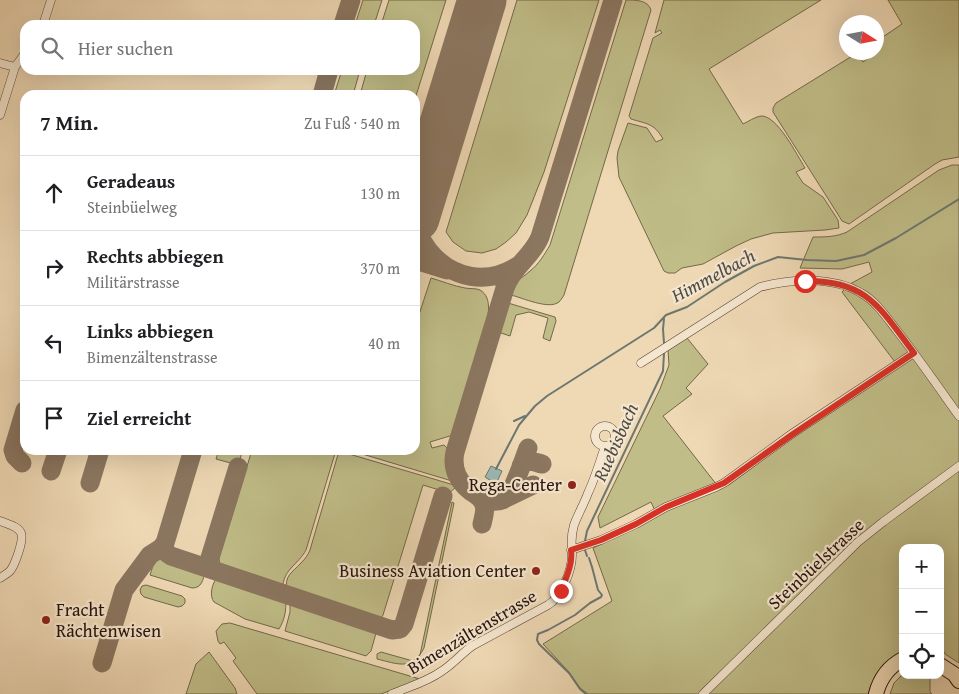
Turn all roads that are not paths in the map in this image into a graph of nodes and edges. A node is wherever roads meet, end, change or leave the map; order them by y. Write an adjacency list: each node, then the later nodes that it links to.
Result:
1 (51, 0): 2 (street)
2 (45, 20)
3 (20, 59): 5 (street)
4 (0, 63): 5 (street)
5 (14, 67): 6 (street)
6 (0, 115)
7 (914, 353): 8 (street); 9 (street); 13 (street)
8 (641, 362)
9 (959, 416)
10 (605, 446): 13 (street, Bimenzältenstrasse)
11 (959, 466): 22 (street, Steinbüelstrasse)
12 (0, 521): 14 (street)
13 (571, 550): 21 (street, Bimenzältenstrasse)
14 (0, 578)
15 (944, 658): 17 (highway)
16 (899, 662): 23 (highway)
17 (959, 666)
18 (944, 668): 20 (highway)
19 (899, 672): 24 (highway)
20 (959, 681)
21 (392, 694)
22 (703, 694)
23 (876, 694)
24 (884, 694)

